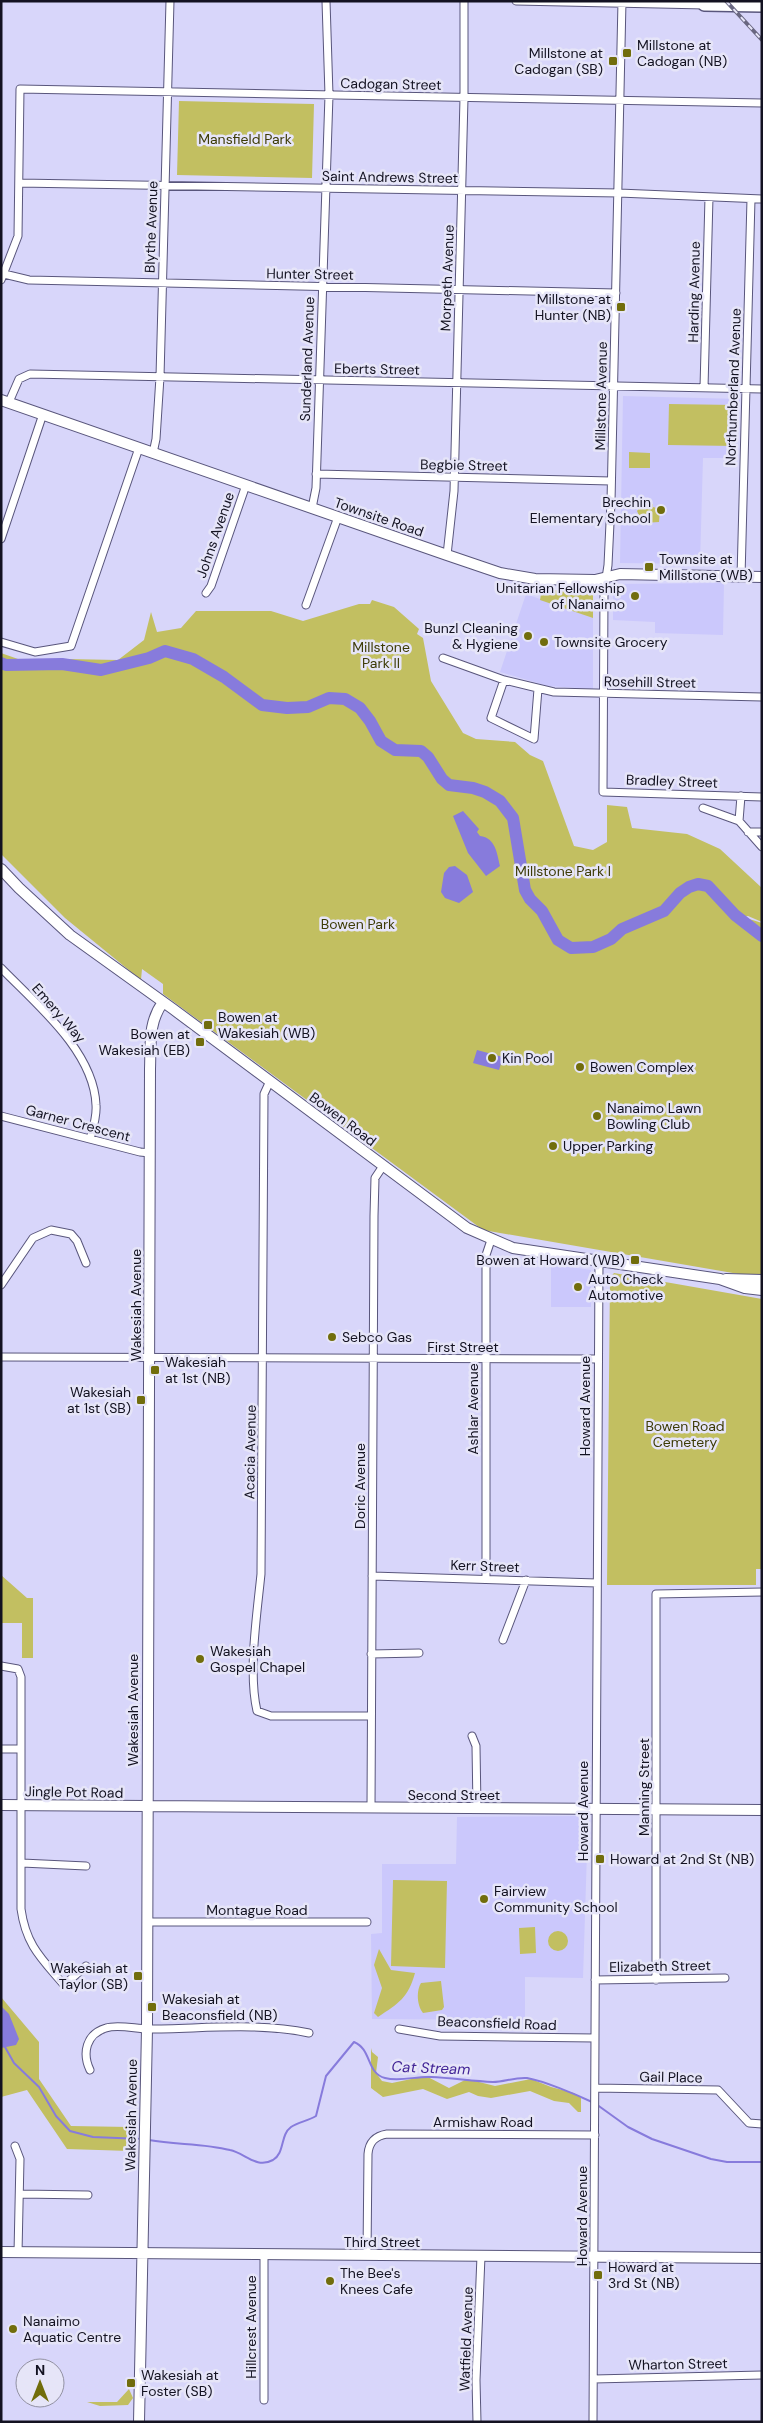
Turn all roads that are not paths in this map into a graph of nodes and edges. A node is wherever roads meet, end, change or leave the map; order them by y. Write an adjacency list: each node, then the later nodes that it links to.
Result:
1 (170, 1): 9 (street, Blythe Avenue)
2 (326, 1): 10 (street, Sunderland Avenue)
3 (464, 1): 11 (street, Morpeth Avenue)
4 (516, 1): 6 (street)
5 (725, 1): 7 (street)
6 (622, 2): 7 (street); 12 (street, Millstone Avenue)
7 (708, 3): 8 (main road)
8 (762, 6)
9 (169, 92): 10 (street, Cadogan Street); 14 (street, Cadogan Street); 15 (street, Blythe Avenue)
10 (328, 95): 11 (street, Cadogan Street); 16 (street, Sunderland Avenue)
11 (464, 98): 12 (street, Cadogan Street); 17 (street, Morpeth Avenue)
12 (620, 101): 13 (street, Cadogan Street); 18 (street, Millstone Avenue)
13 (762, 103)
14 (19, 183): 15 (street, Saint Andrews Street); 22 (street)
15 (165, 186): 16 (street, Saint Andrews Street); 23 (street, Blythe Avenue)
16 (326, 188): 17 (street, Saint Andrews Street); 24 (street, Sunderland Avenue)
17 (462, 191): 18 (street, Saint Andrews Street); 25 (street, Morpeth Avenue)
18 (619, 193): 19 (street, Saint Andrews Street); 26 (street, Millstone Avenue)
19 (709, 197): 20 (street, Saint Andrews Street); 31 (street, Harding Avenue)
20 (751, 199): 21 (street, Saint Andrews Street); 32 (street, Northumberland Avenue)
21 (762, 199)
22 (2, 277): 23 (street, Hunter Street)
23 (161, 283): 24 (street, Hunter Street); 27 (street, Blythe Avenue)
24 (323, 287): 25 (street, Hunter Street); 28 (street, Sunderland Avenue)
25 (460, 290): 26 (street, Hunter Street); 29 (street, Morpeth Avenue)
26 (616, 293): 30 (street, Millstone Avenue)
27 (160, 377): 28 (street, Eberts Street); 34 (street, Eberts Street); 37 (street, Blythe Avenue)
28 (318, 380): 29 (street, Eberts Street); 38 (street, Sunderland Avenue)
29 (456, 383): 30 (street, Eberts Street); 39 (street, Morpeth Avenue)
30 (614, 386): 31 (street, Eberts Street); 40 (street, Millstone Avenue)
31 (704, 388): 32 (street, Eberts Street)
32 (746, 389): 33 (street, Eberts Street); 47 (street, Northumberland Avenue)
33 (762, 389)
34 (5, 401): 35 (main road, Townsite Road)
35 (43, 414): 36 (main road, Townsite Road); 44 (street)
36 (139, 448): 37 (main road, Townsite Road); 51 (street)
37 (153, 452): 41 (main road, Townsite Road)
38 (316, 474): 39 (street, Begbie Street); 42 (street, Sunderland Avenue)
39 (454, 478): 40 (street, Begbie Street); 45 (street, Morpeth Avenue)
40 (611, 481): 46 (street, Millstone Avenue)
41 (246, 485): 42 (main road, Townsite Road); 49 (street, Johns Avenue)
42 (312, 508): 43 (main road, Townsite Road)
43 (338, 517): 45 (main road, Townsite Road); 50 (street)
44 (1, 539)
45 (447, 555): 46 (main road, Townsite Road)
46 (606, 577): 47 (main road, Townsite Road); 55 (street, Millstone Avenue)
47 (741, 577): 48 (main road, Townsite Road)
48 (762, 577)
49 (206, 593)
50 (306, 605)
51 (1, 642)
52 (444, 658): 53 (street, Rosehill Street)
53 (504, 680): 54 (street, Rosehill Street); 54 (street)
54 (538, 689): 55 (street, Rosehill Street)
55 (603, 694): 56 (street, Rosehill Street); 57 (street, Millstone Avenue)
56 (762, 697)
57 (602, 792): 58 (street, Bradley Street)
58 (741, 796): 59 (street, Bradley Street); 61 (street)
59 (762, 797)
60 (703, 808): 61 (street, Bradley Street)
61 (739, 821): 62 (street)
62 (748, 832): 63 (street); 64 (street)
63 (762, 832)
64 (762, 847)
65 (1, 868): 67 (main road, Bowen Road)
66 (1, 968): 70 (street, Emery Way)
67 (163, 1002): 68 (main road, Bowen Road); 71 (main road, Wakesiah Avenue)
68 (270, 1081): 72 (main road, Bowen Road); 82 (street, Acacia Avenue)
69 (1, 1116): 70 (street, Garner Crescent)
70 (90, 1139): 71 (street, Garner Crescent)
71 (150, 1153): 81 (main road, Wakesiah Avenue)
72 (383, 1166): 73 (main road, Bowen Road); 83 (street, Doric Avenue)
73 (491, 1240): 74 (main road, Bowen Road); 85 (street, Ashlar Avenue)
74 (599, 1261): 76 (main road, Bowen Road); 84 (street, Howard Avenue)
75 (86, 1263): 78 (street)
76 (720, 1279): 77 (main road, Bowen Road); 79 (main road, Bowen Road)
77 (762, 1280)
78 (1, 1285)
79 (762, 1290)
80 (1, 1357): 81 (street, First Street)
81 (149, 1357): 82 (street, First Street); 101 (main road, Wakesiah Avenue)
82 (263, 1359): 83 (street, First Street); 95 (street, Acacia Avenue)
83 (373, 1359): 85 (street, First Street); 86 (street, Doric Avenue)
84 (597, 1359): 85 (street, First Street); 89 (street, Howard Avenue)
85 (485, 1360): 87 (street, Ashlar Avenue)
86 (372, 1576): 87 (street, Kerr Street); 93 (street, Doric Avenue)
87 (486, 1578): 88 (street, Kerr Street)
88 (526, 1580): 89 (street, Kerr Street); 91 (street)
89 (597, 1583): 104 (street, Howard Avenue)
90 (762, 1592): 105 (street, Manning Street)
91 (503, 1640)
92 (419, 1653): 93 (street)
93 (371, 1654): 95 (street, Doric Avenue)
94 (1, 1666): 98 (street)
95 (371, 1716): 102 (street, Doric Avenue)
96 (472, 1736): 103 (street)
97 (1, 1749): 98 (street)
98 (21, 1749): 100 (street)
99 (1, 1804): 100 (main road, Jingle Pot Road)
100 (20, 1805): 101 (main road, Jingle Pot Road); 107 (street)
101 (147, 1806): 102 (main road, Second Street); 109 (main road, Wakesiah Avenue)
102 (371, 1808): 103 (main road, Second Street)
103 (477, 1808): 104 (main road, Second Street)
104 (595, 1809): 105 (main road, Second Street); 113 (street, Howard Avenue)
105 (656, 1810): 106 (main road, Second Street); 114 (street, Manning Street)
106 (762, 1810)
107 (22, 1863): 108 (street); 111 (street)
108 (86, 1866)
109 (147, 1922): 110 (street, Montague Road); 115 (main road, Wakesiah Avenue)
110 (367, 1922)
111 (86, 1966)
112 (725, 1978): 114 (street, Elizabeth Street)
113 (595, 1980): 114 (street, Elizabeth Street); 118 (street, Howard Avenue)
114 (656, 1980)
115 (146, 2029): 117 (street); 119 (street); 128 (main road, Wakesiah Avenue)
116 (399, 2029): 118 (street, Beaconsfield Road)
117 (308, 2033)
118 (595, 2038): 120 (street, Howard Avenue)
119 (90, 2070)
120 (595, 2088): 121 (street, Gail Place); 122 (street, Howard Avenue)
121 (762, 2124)
122 (595, 2135): 130 (street, Armishaw Road); 132 (street, Howard Avenue)
123 (15, 2146): 124 (street)
124 (20, 2194): 125 (street); 127 (street)
125 (88, 2195)
126 (1, 2252): 127 (main road, Third Street)
127 (18, 2253): 128 (main road, Third Street)
128 (141, 2254): 129 (main road, Third Street); 137 (main road, Wakesiah Avenue)
129 (264, 2255): 130 (main road, Third Street); 136 (street, Hillcrest Avenue)
130 (367, 2255): 131 (main road, Third Street)
131 (481, 2256): 132 (main road, Third Street); 138 (street, Watfield Avenue)
132 (595, 2257): 133 (main road, Third Street); 135 (street, Howard Avenue)
133 (762, 2258)
134 (762, 2374): 135 (street, Wharton Street)
135 (594, 2378): 139 (street, Howard Avenue)
136 (264, 2400)
137 (139, 2422)
138 (477, 2422)
139 (593, 2422)

